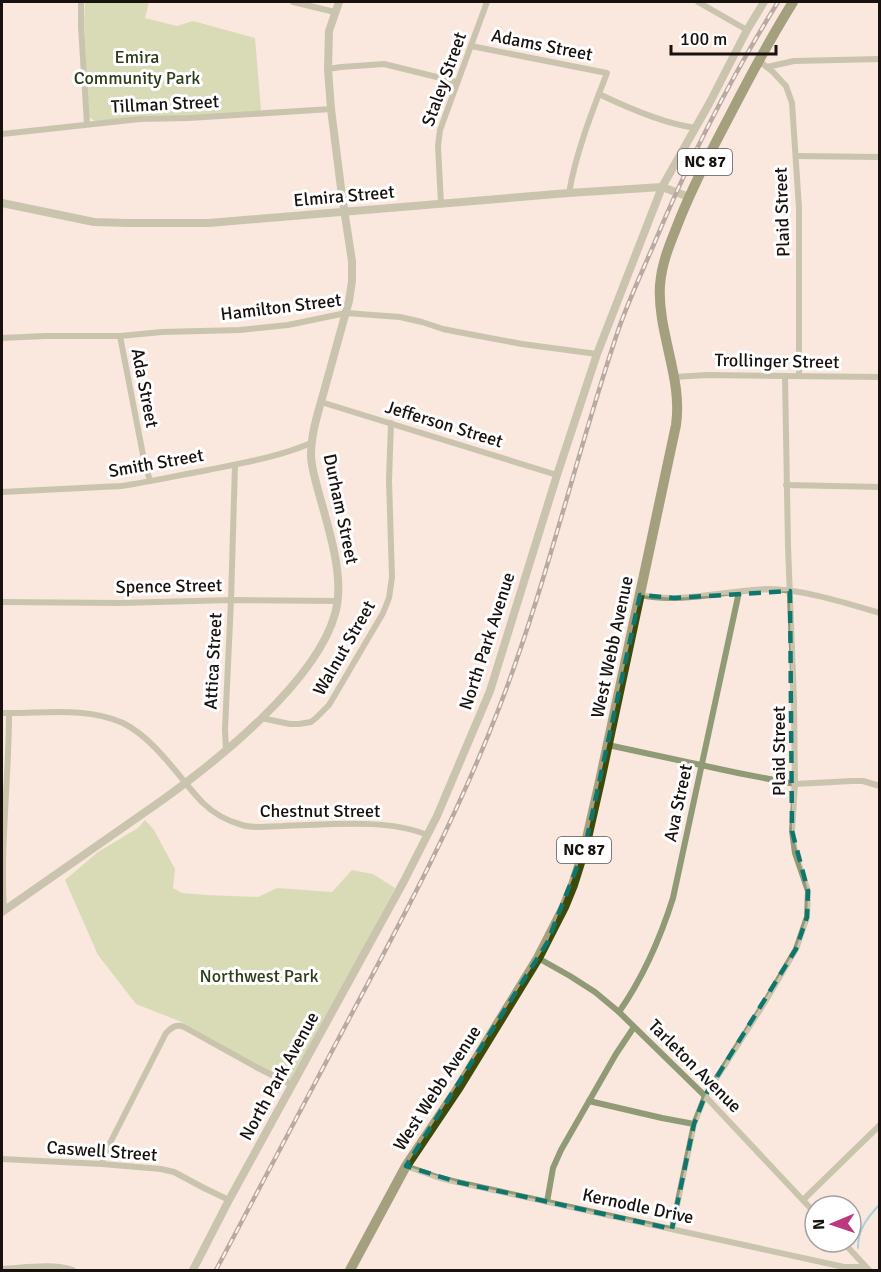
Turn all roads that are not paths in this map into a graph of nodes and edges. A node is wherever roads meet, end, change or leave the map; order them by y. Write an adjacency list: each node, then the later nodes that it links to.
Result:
1 (81, 2): 18 (street)
2 (293, 2): 8 (street)
3 (339, 2): 8 (street, Durham Street)
4 (487, 2): 10 (street, Staley Street)
5 (698, 2): 9 (street)
6 (764, 2): 9 (street, North Park Avenue)
7 (793, 2): 12 (highway, West Webb Avenue / NC 87)
8 (335, 12): 14 (street, Durham Street)
9 (747, 30): 19 (street, North Park Avenue)
10 (471, 46): 15 (street, Staley Street); 16 (street, Adams Street)
11 (879, 59): 13 (street)
12 (758, 60): 13 (street, Plaid Street); 25 (highway, West Webb Avenue / NC 87)
13 (767, 67): 21 (street, Plaid Street)
14 (328, 69): 15 (street); 17 (street, Durham Street)
15 (457, 82): 27 (street, Staley Street)
16 (599, 94): 19 (street); 24 (street)
17 (331, 109): 18 (street, Tillman Street); 28 (street, Durham Street)
18 (87, 124): 20 (street, Tillman Street)
19 (696, 128): 23 (street, North Park Avenue)
20 (2, 134)
21 (796, 156): 22 (street); 33 (street, Plaid Street)
22 (879, 157)
23 (662, 188): 24 (street, Elmira Street); 25 (street, Elmira Street); 32 (street, North Park Avenue)
24 (569, 193): 27 (street, Elmira Street)
25 (688, 197): 34 (highway, West Webb Avenue / NC 87)
26 (2, 203): 28 (street, Elmira Street)
27 (441, 204): 28 (street, Elmira Street)
28 (344, 212): 29 (street, Durham Street)
29 (346, 313): 30 (street, Hamilton Street); 32 (street, Hamilton Street); 37 (street, Durham Street)
30 (120, 336): 31 (street, Hamilton Street); 42 (street, Ada Street)
31 (2, 338)
32 (597, 354): 41 (street, North Park Avenue)
33 (799, 376): 35 (street, Trollinger Street); 36 (street, Trollinger Street)
34 (674, 377): 35 (street, Trollinger Street); 48 (highway, West Webb Avenue / NC 87)
35 (784, 377): 43 (street, Plaid Street)
36 (879, 377)
37 (321, 402): 38 (street, Jefferson Street); 39 (street, Durham Street)
38 (391, 423): 41 (street, Jefferson Street); 55 (street, Walnut Street)
39 (311, 443): 40 (street, Smith Street); 51 (street, Durham Street)
40 (235, 465): 42 (street, Smith Street); 49 (street, Attica Street)
41 (557, 475): 62 (street, North Park Avenue)
42 (150, 481): 45 (street, Smith Street)
43 (786, 485): 44 (street); 46 (street, Plaid Street)
44 (879, 487)
45 (2, 492)
46 (790, 591): 47 (street); 52 (street); 60 (street, Plaid Street)
47 (740, 592): 48 (street); 58 (street, Ava Street)
48 (640, 595): 56 (highway, West Webb Avenue / NC 87)
49 (231, 600): 50 (street, Spence Street); 51 (street, Spence Street); 57 (street, Attica Street)
50 (2, 602)
51 (337, 602): 55 (street, Durham Street)
52 (879, 613)
53 (2, 713): 54 (street, Chestnut Street)
54 (9, 713): 59 (street, Chestnut Street); 63 (street)
55 (261, 718): 57 (street, Durham Street)
56 (608, 745): 58 (street); 64 (highway, West Webb Avenue / NC 87)
57 (226, 750): 59 (street, Durham Street)
58 (702, 765): 60 (street); 65 (street, Ava Street)
59 (186, 783): 62 (street, Chestnut Street); 63 (street, Durham Street)
60 (795, 784): 61 (street); 68 (street, Plaid Street)
61 (879, 786)
62 (427, 835): 67 (street, North Park Avenue)
63 (3, 911)
64 (538, 958): 65 (street, Tarleton Avenue); 74 (highway, West Webb Avenue / NC 87)
65 (619, 1012): 66 (street, Tarleton Avenue)
66 (633, 1027): 68 (street, Tarleton Avenue); 69 (street)
67 (292, 1084): 73 (street); 76 (street, North Park Avenue)
68 (705, 1096): 70 (street, Plaid Street); 77 (street, Tarleton Avenue)
69 (589, 1101): 70 (street); 78 (street)
70 (694, 1124): 79 (street, Plaid Street)
71 (879, 1125): 75 (street)
72 (2, 1159): 73 (street, Caswell Street)
73 (102, 1164): 76 (street, Caswell Street)
74 (406, 1166): 78 (street, Kernodle Drive); 85 (highway, West Webb Avenue / NC 87)
75 (809, 1194)
76 (229, 1200): 84 (street, North Park Avenue)
77 (803, 1200)
78 (547, 1202): 79 (street, Kernodle Drive)
79 (672, 1229): 82 (street, Kernodle Drive)
80 (854, 1254): 82 (street)
81 (2, 1269): 83 (street)
82 (867, 1269)
83 (73, 1270)
84 (193, 1270)
85 (350, 1270)

